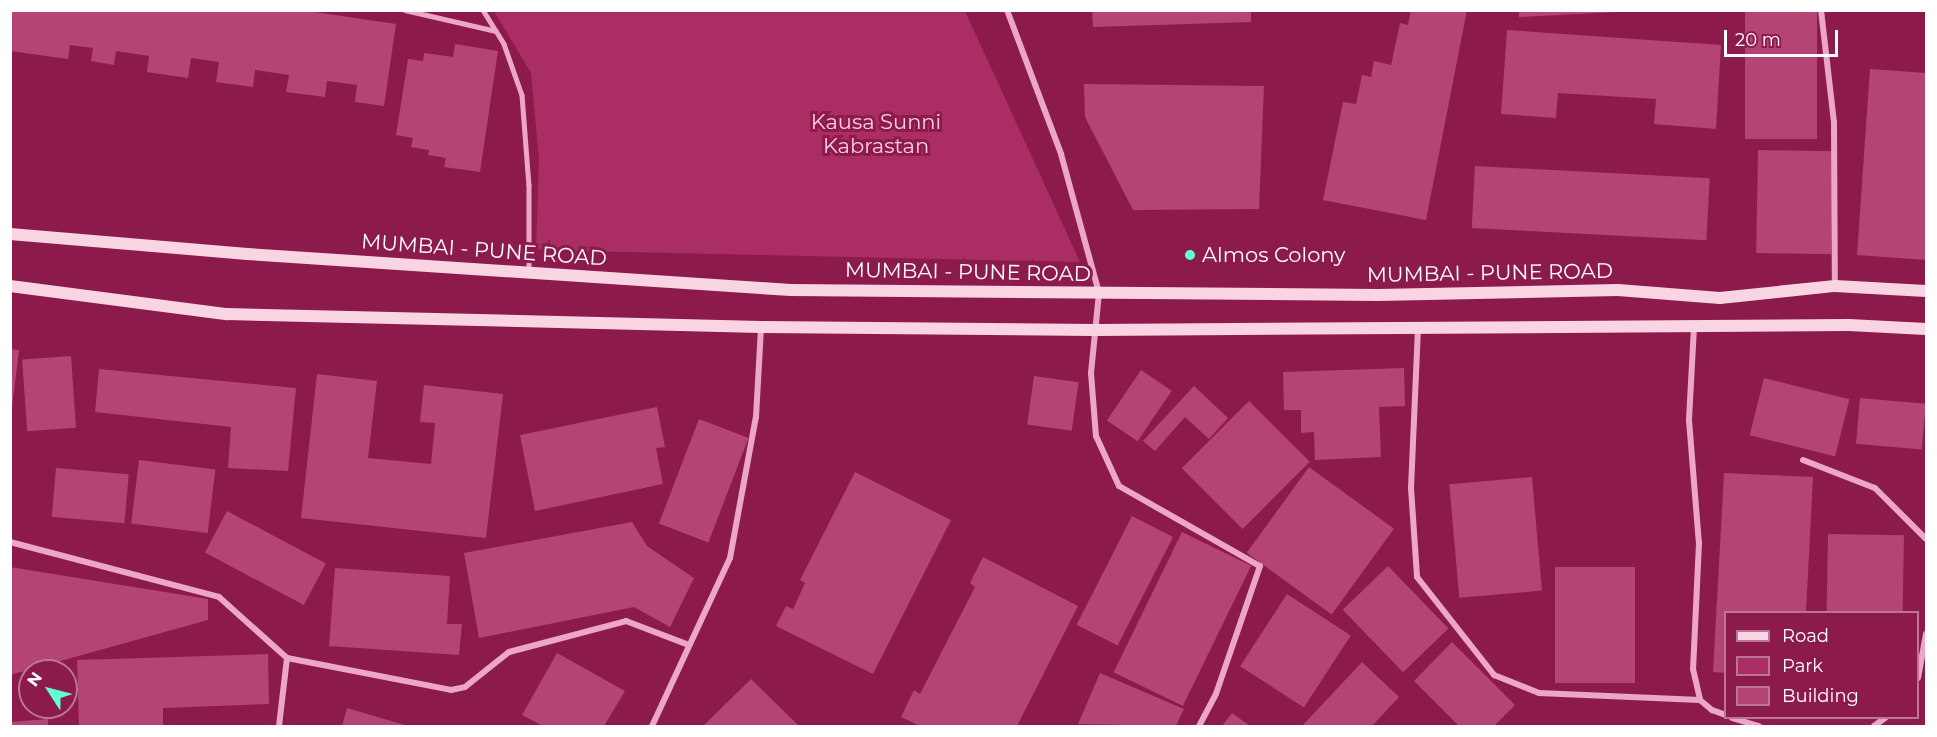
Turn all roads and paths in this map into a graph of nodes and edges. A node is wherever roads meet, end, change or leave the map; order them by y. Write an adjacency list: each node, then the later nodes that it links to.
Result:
1 (405, 10): 5 (lane)
2 (483, 10): 5 (lane)
3 (1007, 10): 11 (street)
4 (1821, 10): 9 (street)
5 (496, 31): 7 (lane)
6 (10, 234): 7 (main road, MUMBAI - PUNE ROAD)
7 (528, 273): 11 (main road, MUMBAI - PUNE ROAD)
8 (10, 286): 12 (main road)
9 (1835, 286): 10 (main road, MUMBAI - PUNE ROAD); 11 (main road, MUMBAI - PUNE ROAD)
10 (1926, 291)
11 (1099, 293): 16 (street)
12 (761, 327): 16 (main road); 21 (street)
13 (1694, 327): 14 (main road); 15 (main road); 24 (street)
14 (1418, 328): 16 (main road); 24 (street)
15 (1926, 329)
16 (1095, 330): 29 (street)
17 (1803, 460): 18 (street)
18 (1926, 539)
19 (10, 542): 22 (street)
20 (1926, 634): 23 (street)
21 (689, 645): 22 (street); 28 (street)
22 (287, 658): 27 (street)
23 (1919, 668)
24 (1700, 700): 25 (street)
25 (1724, 715)
26 (1738, 719): 30 (street)
27 (279, 726)
28 (652, 726)
29 (1199, 726)
30 (1759, 726)

